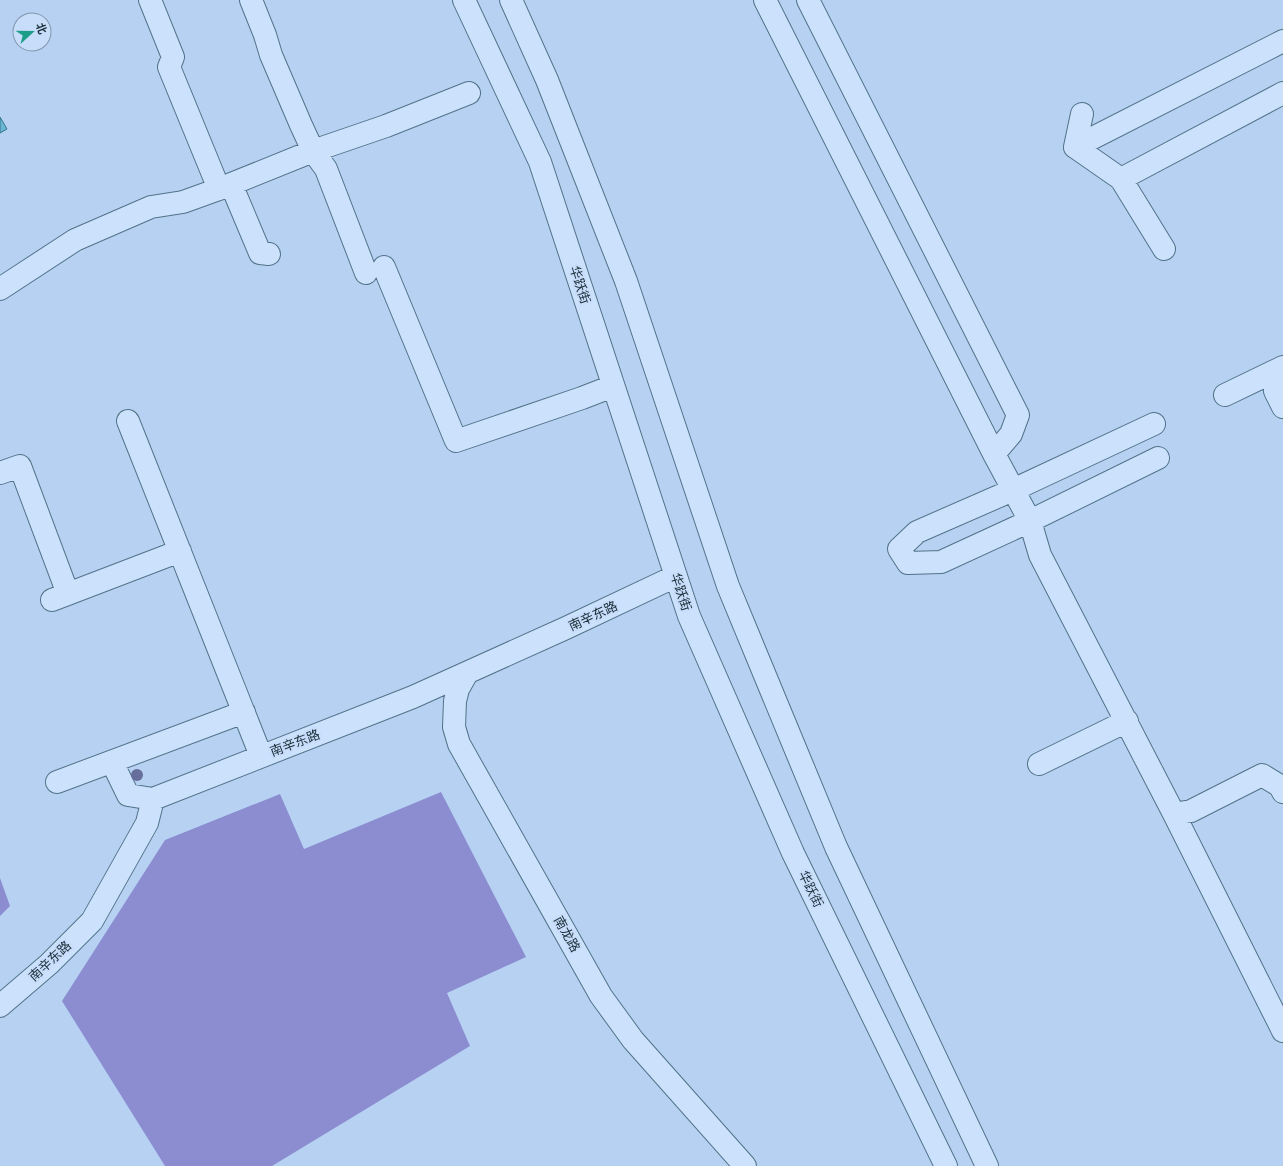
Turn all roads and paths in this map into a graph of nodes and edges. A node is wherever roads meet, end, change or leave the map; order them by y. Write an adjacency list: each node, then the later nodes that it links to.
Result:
1 (150, 0): 14 (street)
2 (251, 0): 12 (street)
3 (464, 0): 20 (street, 华跃街)
4 (511, 0): 46 (street)
5 (765, 0): 25 (street)
6 (808, 0): 25 (street)
7 (1283, 41): 11 (street)
8 (469, 93): 12 (street)
9 (1283, 93): 13 (street)
10 (1082, 114): 11 (street)
11 (1075, 148): 13 (street)
12 (313, 151): 14 (street); 20 (street)
13 (1121, 179): 15 (street)
14 (225, 187): 16 (street); 17 (street)
15 (1164, 249)
16 (270, 254)
17 (0, 289)
18 (1283, 367): 21 (street)
19 (1283, 380): 22 (street)
20 (613, 386): 31 (street, 华跃街)
21 (1225, 395)
22 (1283, 407)
23 (128, 421): 30 (street)
24 (1154, 424): 28 (street)
25 (994, 454): 28 (street)
26 (1158, 458): 29 (street)
27 (0, 473): 30 (street)
28 (1013, 490): 29 (street); 29 (street)
29 (1030, 521): 34 (street)
30 (180, 551): 33 (street)
31 (676, 576): 32 (street, 南辛东路); 45 (street, 华跃街)
32 (467, 673): 35 (street, 南辛东路); 44 (street, 南龙路)
33 (244, 712): 35 (street); 36 (street)
34 (1126, 721): 37 (street); 41 (street)
35 (261, 756): 40 (street, 南辛东路)
36 (112, 762): 38 (street); 40 (street)
37 (1039, 764)
38 (58, 782)
39 (1283, 792): 41 (street)
40 (153, 799): 42 (street, 南辛东路)
41 (1174, 814): 43 (street)
42 (0, 1006)
43 (1283, 1031)
44 (744, 1166)
45 (946, 1166)
46 (987, 1166)

